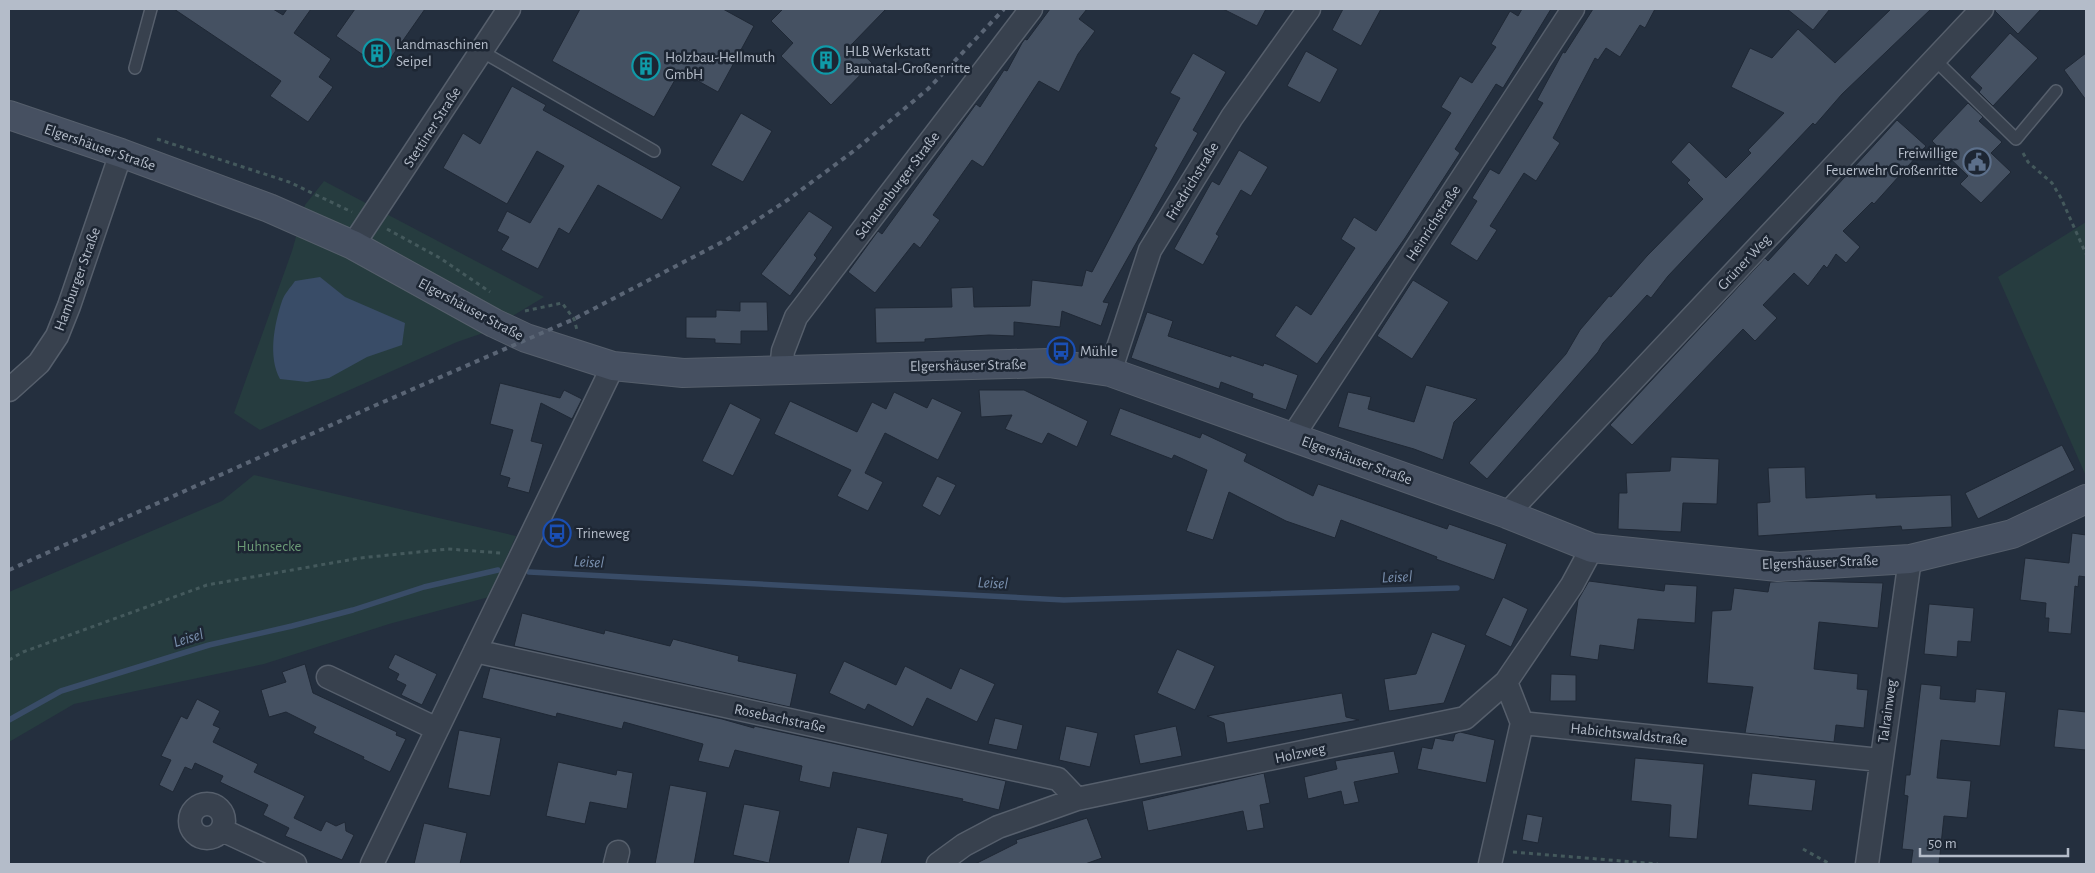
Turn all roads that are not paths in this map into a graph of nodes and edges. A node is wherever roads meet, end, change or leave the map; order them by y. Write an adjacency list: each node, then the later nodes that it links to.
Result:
1 (151, 9): 9 (lane)
2 (509, 9): 7 (street, Stettiner Straße)
3 (1031, 9): 16 (street, Schauenburger Straße)
4 (1309, 9): 17 (street, Friedrichstraße)
5 (1573, 9): 19 (street, Heinrichstraße)
6 (1982, 9): 8 (street, Grüner Weg)
7 (481, 51): 12 (lane); 14 (street, Stettiner Straße)
8 (1934, 59): 10 (lane); 21 (street, Grüner Weg)
9 (135, 68)
10 (2056, 91)
11 (9, 115): 13 (street, Elgershäuser Straße)
12 (654, 151)
13 (121, 153): 14 (street, Elgershäuser Straße); 18 (street, Hamburger Straße)
14 (354, 245): 15 (street, Elgershäuser Straße)
15 (613, 366): 16 (street, Elgershäuser Straße); 24 (street)
16 (781, 370): 17 (street, Elgershäuser Straße)
17 (1110, 372): 19 (street, Elgershäuser Straße)
18 (9, 390)
19 (1293, 436): 21 (street, Elgershäuser Straße)
20 (2086, 499): 23 (street, Elgershäuser Straße)
21 (1507, 514): 22 (street, Elgershäuser Straße)
22 (1592, 548): 23 (street, Elgershäuser Straße); 26 (street, Holzweg)
23 (1910, 558): 29 (street, Talrainweg)
24 (475, 651): 28 (street); 30 (street, Rosebachstraße)
25 (328, 677): 28 (street)
26 (1506, 682): 27 (street); 30 (street, Holzweg)
27 (1522, 723): 29 (street, Habichtswaldstraße); 32 (street)
28 (437, 729): 34 (street)
29 (1880, 760): 36 (street, Talrainweg)
30 (1077, 799): 35 (street, Holzweg)
31 (222, 830): 33 (street)
32 (1491, 857)
33 (295, 864)
34 (372, 864)
35 (938, 864)
36 (1867, 864)

